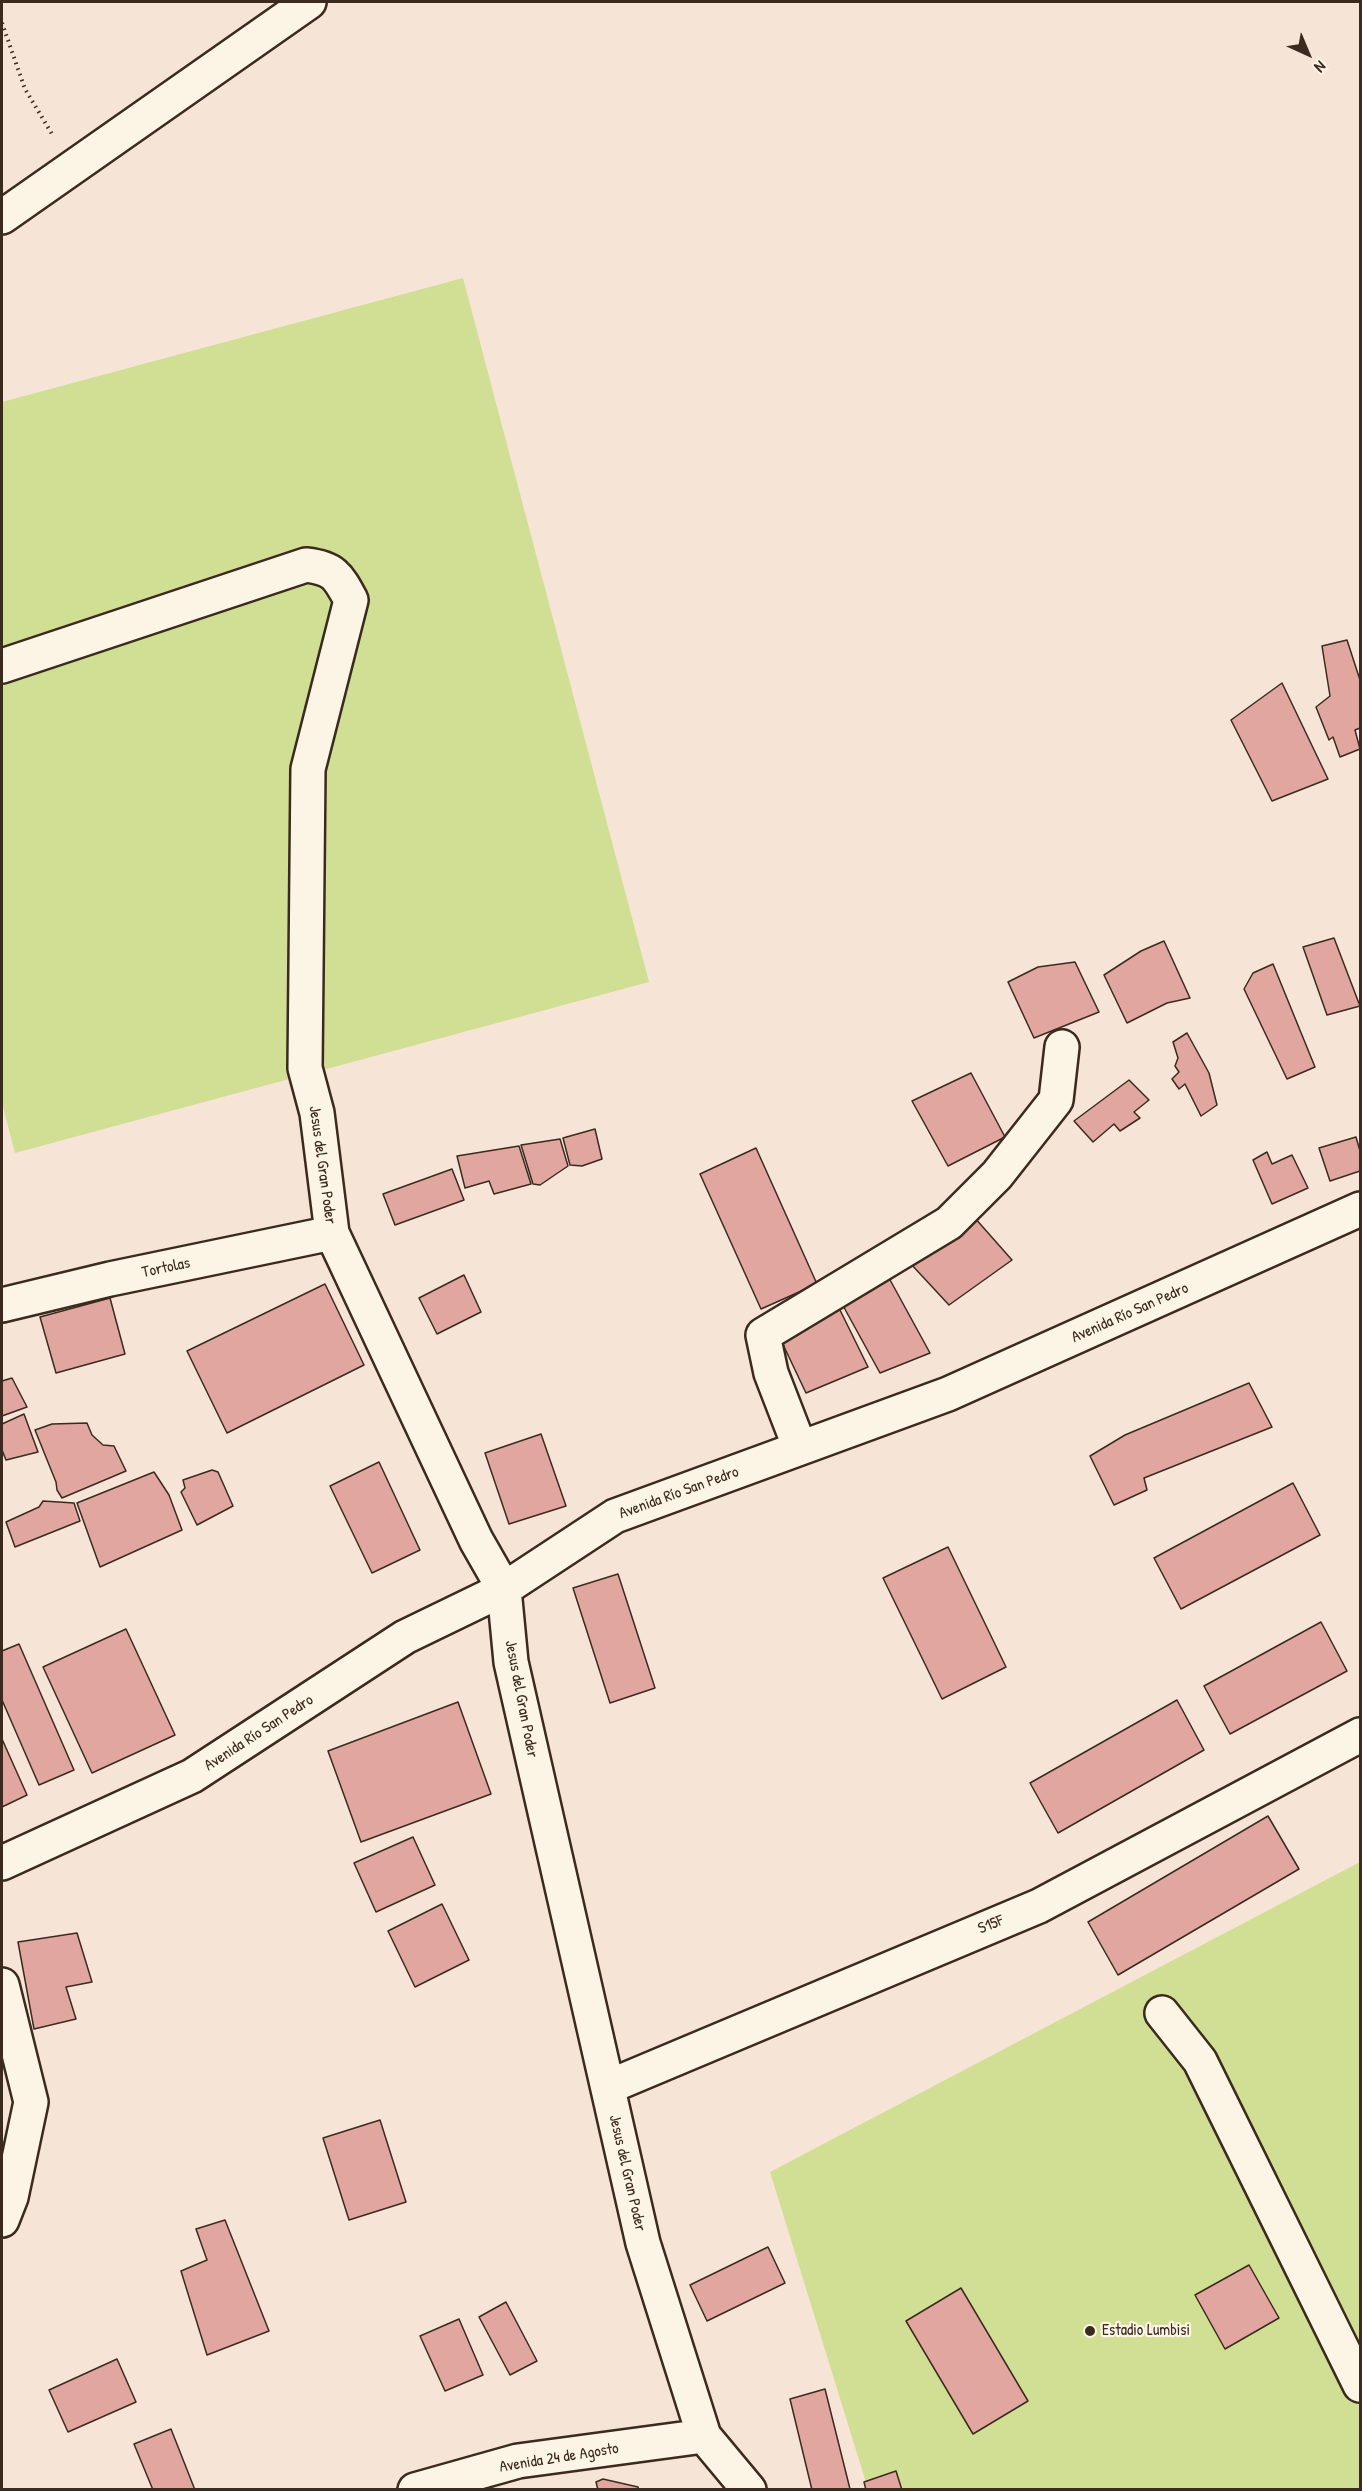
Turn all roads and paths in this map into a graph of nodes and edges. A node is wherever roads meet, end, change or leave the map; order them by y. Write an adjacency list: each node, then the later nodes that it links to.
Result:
1 (309, 2): 3 (street)
2 (2, 23): 3 (path)
3 (72, 168): 4 (street)
4 (2, 217)
5 (2, 666): 8 (street, Jesus del Gran Poder)
6 (1062, 1047): 10 (street)
7 (1360, 1209): 10 (street, Avenida Río San Pedro)
8 (332, 1233): 9 (street, Tortolas); 11 (street, Jesus del Gran Poder)
9 (2, 1305)
10 (800, 1448): 11 (street, Avenida Río San Pedro)
11 (504, 1589): 13 (street, Avenida Río San Pedro); 16 (street, Jesus del Gran Poder)
12 (1360, 1735): 16 (street, S15F)
13 (2, 1863)
14 (2, 1985): 17 (street)
15 (1162, 2013): 18 (street)
16 (608, 2088): 19 (street, Jesus del Gran Poder)
17 (2, 2220)
18 (1360, 2385)
19 (704, 2436): 20 (street, Avenida 24 de Agosto); 21 (street, Jesus del Gran Poder)
20 (415, 2490)
21 (749, 2490)

